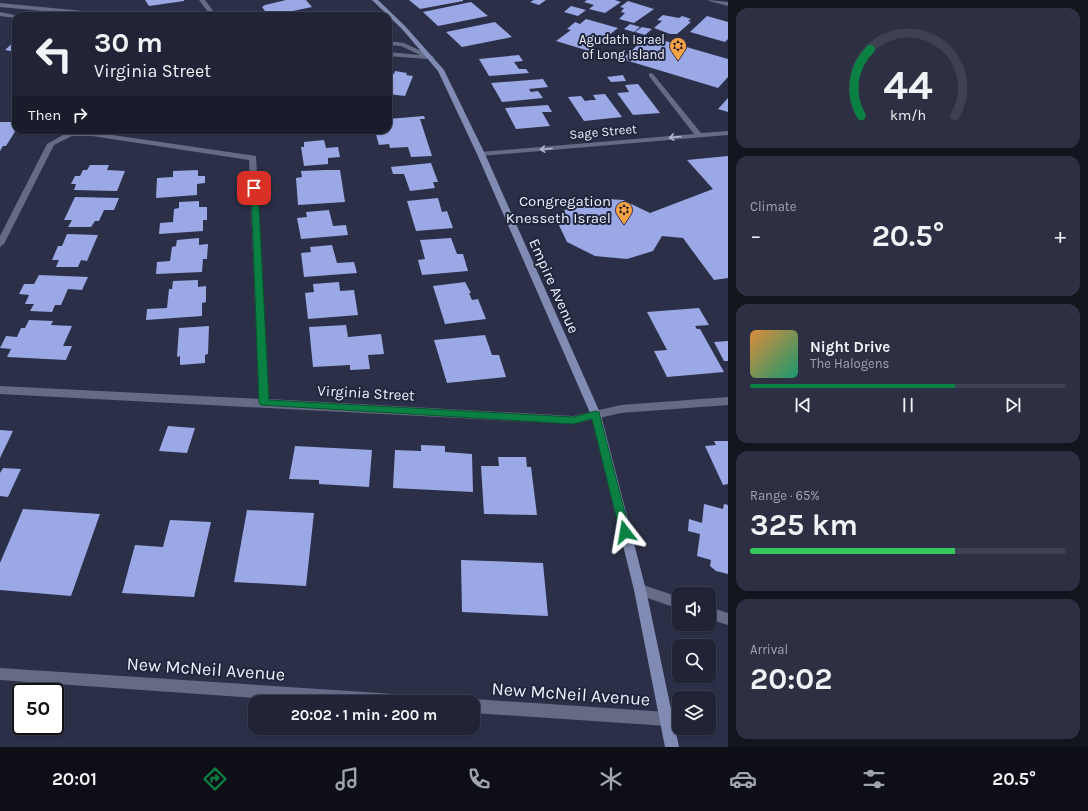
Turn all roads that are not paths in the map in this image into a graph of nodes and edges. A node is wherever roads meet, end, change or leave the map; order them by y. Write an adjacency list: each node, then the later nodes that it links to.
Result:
1 (202, 0): 7 (street)
2 (375, 0): 8 (main road, Empire Avenue)
3 (711, 0): 4 (street)
4 (728, 4)
5 (0, 5): 6 (street)
6 (73, 12)
7 (211, 12)
8 (387, 12)
9 (0, 14): 10 (street)
10 (12, 16)
11 (392, 16): 14 (main road, Empire Avenue)
12 (392, 43): 14 (street)
13 (392, 54): 14 (street)
14 (431, 57): 18 (main road, Empire Avenue)
15 (651, 75): 17 (street)
16 (728, 133): 17 (street, Sage Street)
17 (699, 135): 18 (street, Sage Street, one-way to 18)
18 (481, 154): 23 (main road, Empire Avenue)
19 (0, 244): 22 (street)
20 (0, 390): 22 (street, Virginia Street)
21 (728, 401): 23 (street, Virginia Street)
22 (264, 403): 23 (street, Virginia Street)
23 (596, 415): 24 (main road, Empire Avenue)
24 (640, 590): 25 (street); 31 (main road, Empire Avenue)
25 (672, 601)
26 (716, 615): 27 (street)
27 (728, 619)
28 (0, 674): 29 (street, New McNeil Avenue)
29 (308, 695)
30 (480, 706): 31 (street, New McNeil Avenue)
31 (667, 719): 32 (main road, Empire Avenue)
32 (672, 747)

